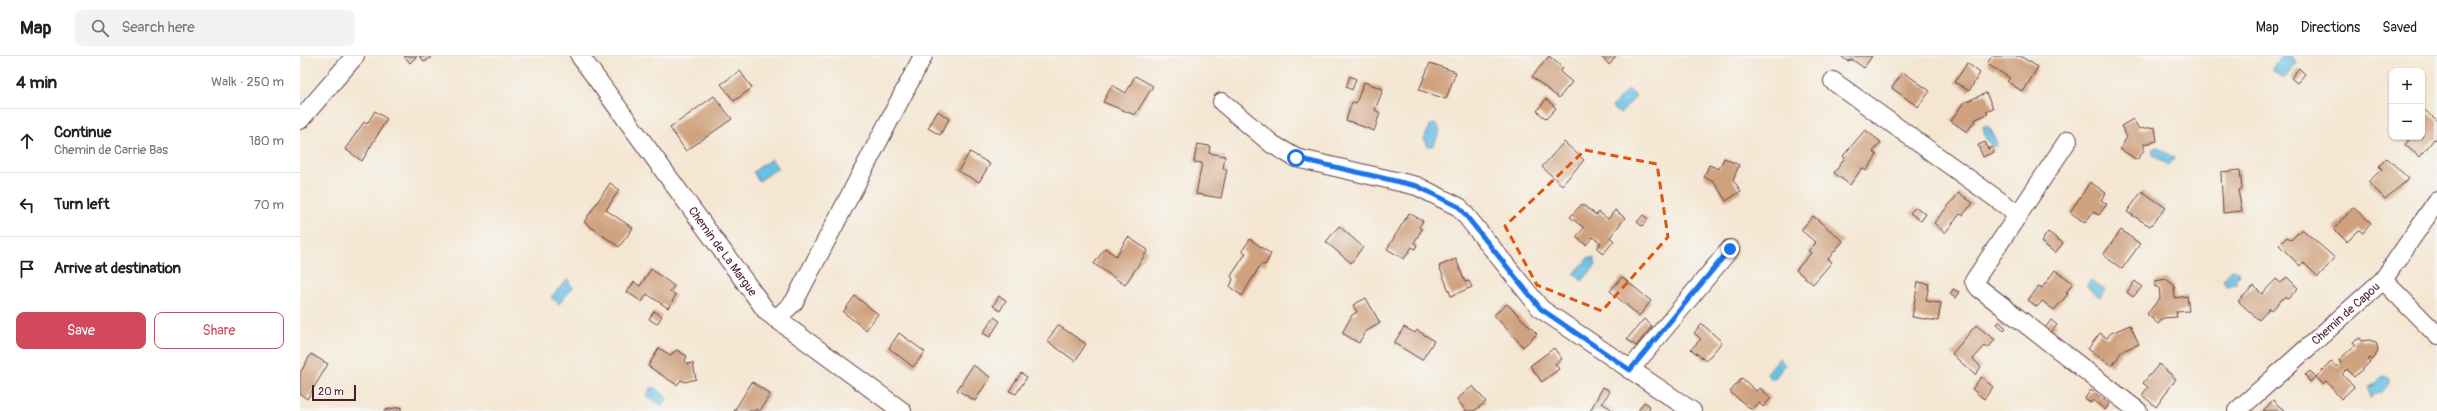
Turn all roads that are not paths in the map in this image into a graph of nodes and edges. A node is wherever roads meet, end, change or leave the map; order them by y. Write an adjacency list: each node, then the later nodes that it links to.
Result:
1 (355, 56): 6 (street)
2 (580, 56): 12 (street, Chemin de La Margue)
3 (923, 56): 12 (street)
4 (1833, 81): 9 (street)
5 (1222, 102): 14 (street)
6 (300, 120)
7 (2068, 140): 9 (street)
8 (2437, 200): 11 (street, Chemin de Capou)
9 (2020, 215): 17 (street)
10 (1730, 249): 14 (street)
11 (2383, 280): 13 (street); 18 (street, Chemin de Capou)
12 (776, 319): 15 (street, Chemin de La Margue)
13 (2437, 335)
14 (1630, 370): 16 (street)
15 (902, 411)
16 (1692, 411)
17 (2138, 411)
18 (2237, 411)

